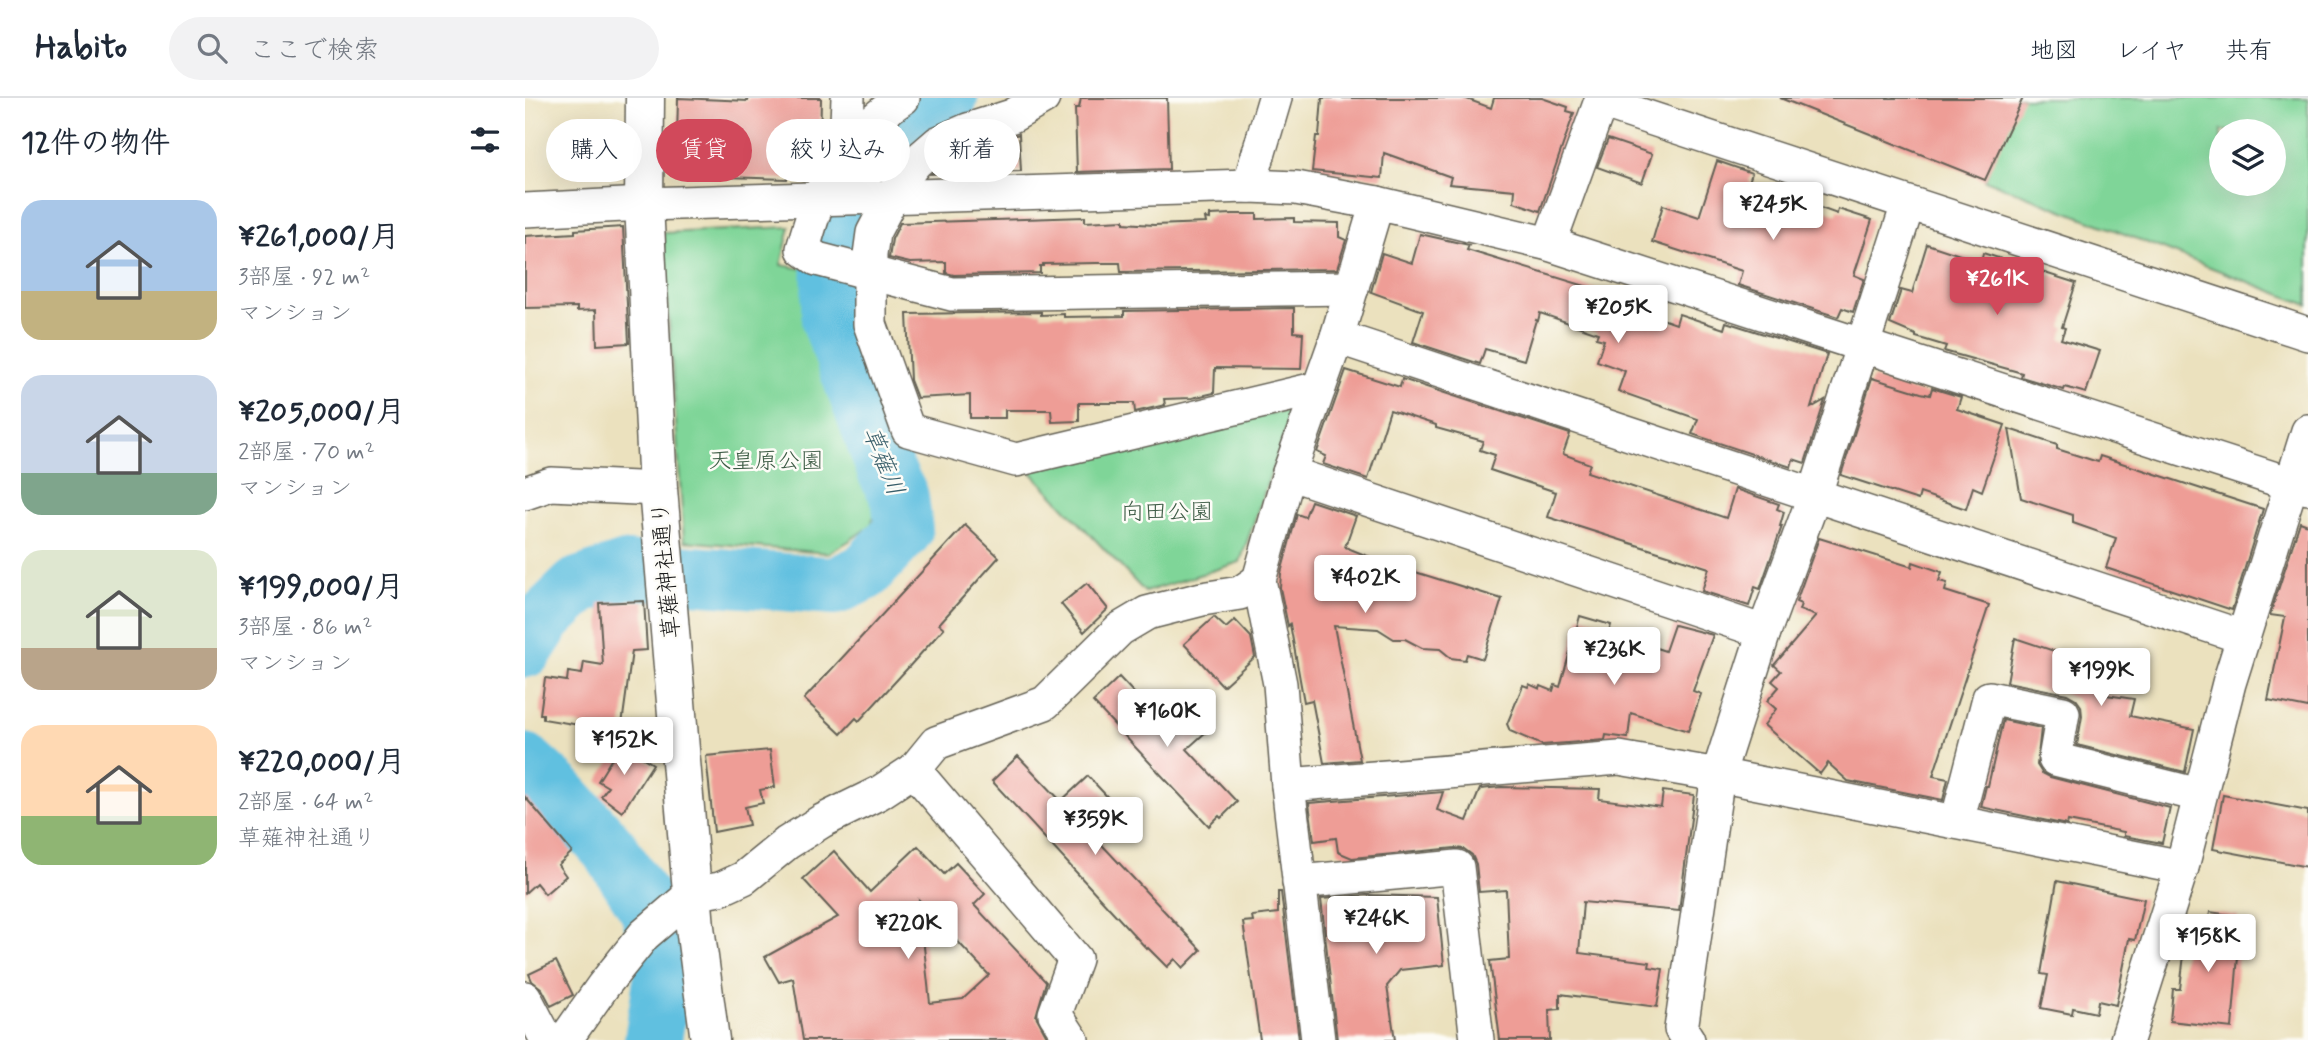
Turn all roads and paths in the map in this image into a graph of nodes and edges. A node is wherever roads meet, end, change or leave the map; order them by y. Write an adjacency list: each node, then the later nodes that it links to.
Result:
1 (645, 98): 14 (street, 草薙神社通り)
2 (848, 98): 7 (street)
3 (904, 98): 8 (street)
4 (1043, 98): 11 (street)
5 (1275, 98): 10 (street)
6 (1601, 100): 15 (street); 17 (street)
7 (847, 119)
8 (876, 119)
9 (824, 182): 12 (street)
10 (1249, 186): 11 (street); 13 (street)
11 (890, 198): 12 (street); 18 (street)
12 (817, 199): 14 (street); 18 (street)
13 (1377, 203): 17 (street); 19 (street)
14 (644, 204): 16 (street); 28 (street, 草薙神社通り)
15 (1908, 204): 20 (street); 22 (street)
16 (525, 210)
17 (1549, 244): 22 (street)
18 (870, 274): 19 (street); 23 (street)
19 (1352, 288): 21 (street)
20 (2308, 334)
21 (1337, 337): 23 (street); 29 (street)
22 (1863, 344): 26 (street); 29 (street)
23 (1319, 388): 25 (street)
24 (2308, 432): 26 (street)
25 (1289, 474): 30 (street); 31 (street)
26 (2300, 486): 32 (street)
27 (529, 488): 28 (street)
28 (658, 489): 40 (street, 草薙神社通り)
29 (1815, 494): 31 (street); 32 (street)
30 (1259, 580): 33 (street); 35 (street)
31 (1764, 632): 34 (street)
32 (2243, 637): 36 (street)
33 (913, 770): 40 (street); 45 (street)
34 (1718, 775): 35 (street); 37 (street); 48 (street)
35 (1288, 785): 39 (street)
36 (2199, 795): 37 (street); 38 (street)
37 (1957, 822): 38 (street)
38 (2182, 867): 49 (street)
39 (1299, 882): 46 (street); 47 (street)
40 (692, 894): 43 (street); 44 (street, 草薙神社通り)
41 (525, 998): 42 (street)
42 (547, 1040)
43 (565, 1040)
44 (710, 1040)
45 (1072, 1040)
46 (1318, 1040)
47 (1477, 1040)
48 (1688, 1040)
49 (2127, 1040)

